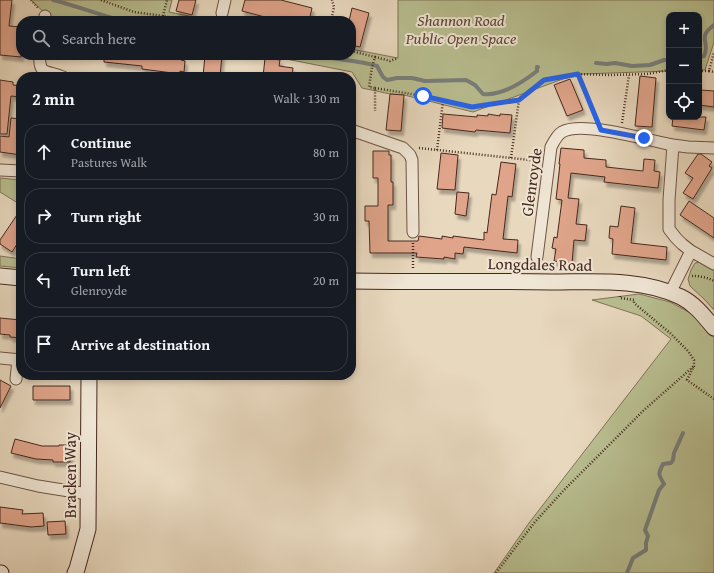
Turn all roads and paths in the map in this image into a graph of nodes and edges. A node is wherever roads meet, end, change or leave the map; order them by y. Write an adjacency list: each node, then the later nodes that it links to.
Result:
1 (101, 0): 6 (path)
2 (167, 0): 6 (path)
3 (225, 0): 5 (street)
4 (332, 0): 7 (path)
5 (222, 13)
6 (163, 16)
7 (332, 16)
8 (356, 52): 10 (path)
9 (714, 52): 15 (path)
10 (375, 57): 11 (path); 20 (path)
11 (398, 58)
12 (40, 60): 16 (street)
13 (666, 71): 19 (path)
14 (702, 71): 15 (path)
15 (710, 71): 17 (path)
16 (47, 72)
17 (714, 72)
18 (578, 74): 19 (path); 22 (path); 24 (path)
19 (629, 75): 26 (path)
20 (375, 88): 21 (path); 23 (path)
21 (443, 100): 22 (path); 29 (path)
22 (519, 100): 31 (path)
23 (375, 110)
24 (601, 130): 26 (street, Glenroyde); 32 (street, Glenroyde)
25 (356, 132): 30 (street)
26 (620, 134): 27 (street, Glenroyde)
27 (673, 145): 28 (street, Glenroyde); 36 (street)
28 (714, 148)
29 (437, 150): 30 (path); 31 (path)
30 (407, 151): 35 (street)
31 (511, 158): 32 (path)
32 (549, 162): 37 (street, Glenroyde)
33 (0, 170): 34 (street)
34 (16, 171)
35 (413, 232): 39 (path)
36 (692, 251): 38 (street); 41 (street)
37 (537, 257)
38 (714, 264)
39 (413, 268)
40 (0, 276): 42 (street)
41 (679, 276): 43 (path); 46 (street)
42 (16, 278)
43 (714, 281)
44 (356, 282): 45 (street, Longdales Road)
45 (620, 283): 46 (street, Longdales Road); 50 (path)
46 (670, 293): 47 (street, Longdales Road)
47 (714, 328)
48 (0, 358): 49 (street)
49 (16, 360)
50 (694, 366): 52 (path); 56 (path)
51 (89, 380): 54 (street, Bracken Way)
52 (714, 399)
53 (0, 477): 54 (street)
54 (88, 494): 55 (street, Bracken Way)
55 (75, 573)
56 (496, 573)

